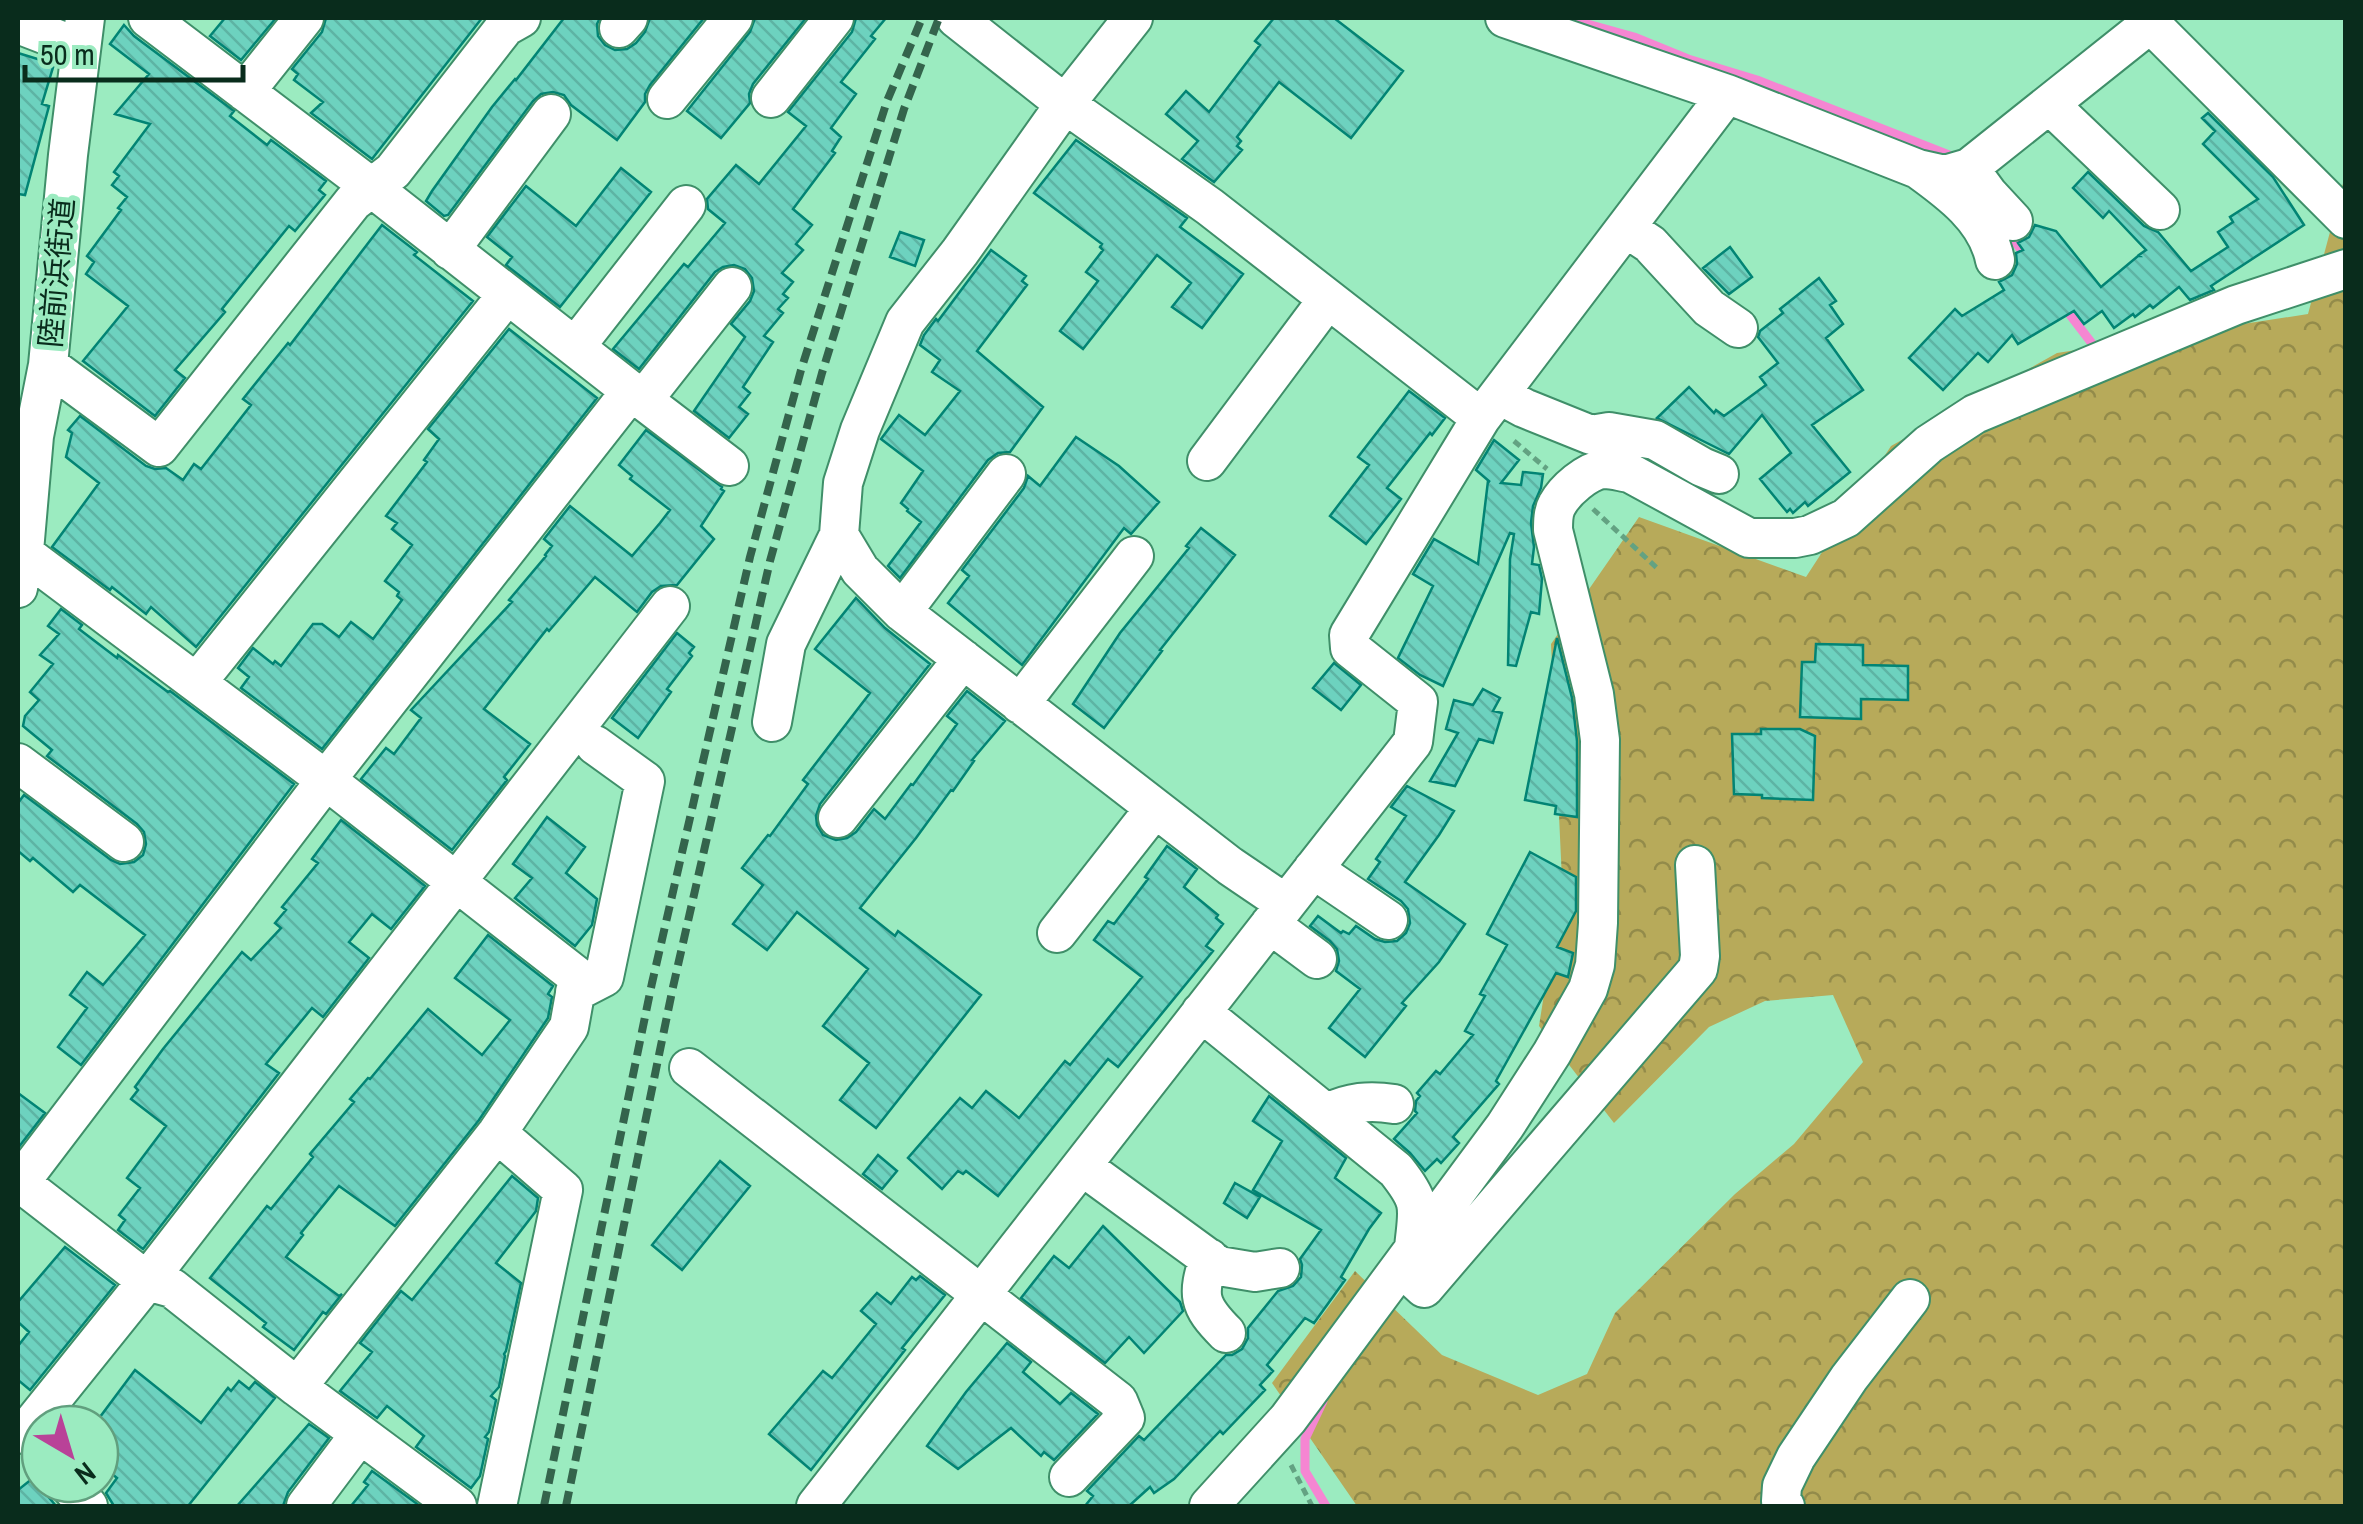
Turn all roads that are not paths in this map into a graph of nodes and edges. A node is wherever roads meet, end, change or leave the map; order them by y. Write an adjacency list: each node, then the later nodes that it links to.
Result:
1 (148, 18): 12 (street)
2 (304, 18): 12 (street)
3 (520, 18): 21 (street)
4 (733, 18): 15 (street)
5 (834, 18): 14 (street)
6 (956, 18): 16 (street)
7 (1133, 18): 16 (street)
8 (1505, 18): 13 (street)
9 (2148, 20): 17 (street); 24 (street)
10 (18, 24): 11 (street)
11 (82, 33): 35 (street, 陸前浜街道)
12 (245, 92): 21 (street)
13 (1727, 94): 19 (street); 26 (street)
14 (771, 98)
15 (667, 100)
16 (1065, 104): 32 (street); 43 (street)
17 (2050, 104): 20 (street); 23 (street)
18 (552, 114): 27 (street)
19 (1918, 168): 20 (street); 28 (street)
20 (1969, 168): 25 (street)
21 (371, 187): 27 (street); 35 (street)
22 (686, 205): 34 (street)
23 (2160, 210)
24 (2346, 219)
25 (2014, 221)
26 (1623, 232): 33 (street); 37 (street)
27 (450, 250): 31 (street)
28 (1995, 260)
29 (2346, 269): 74 (street)
30 (732, 287): 36 (street)
31 (508, 294): 34 (street); 49 (street)
32 (1328, 299): 37 (street); 39 (street)
33 (1738, 328)
34 (575, 347): 36 (street)
35 (48, 365): 38 (street, 陸前浜街道)
36 (637, 396): 40 (street); 54 (street)
37 (1490, 406): 42 (street); 59 (street)
38 (26, 433): 45 (street, 陸前浜街道)
39 (1207, 462)
40 (728, 466)
41 (1006, 474): 47 (street)
42 (1719, 474)
43 (838, 535): 47 (street); 51 (street)
44 (1134, 556): 50 (street)
45 (20, 563): 49 (street)
46 (670, 606): 60 (street)
47 (902, 612): 48 (street)
48 (963, 660): 50 (street); 56 (street)
49 (198, 681): 54 (street)
50 (1020, 704): 55 (street)
51 (772, 722)
52 (595, 744): 65 (street)
53 (18, 762): 57 (street)
54 (326, 780): 60 (street); 72 (street)
55 (1155, 808): 61 (street); 63 (street)
56 (838, 818)
57 (124, 842)
58 (1695, 865): 74 (street)
59 (1313, 869): 61 (street); 62 (street)
60 (455, 882): 65 (street); 76 (street)
61 (1278, 914): 64 (street); 66 (street)
62 (1388, 920)
63 (1057, 933)
64 (1317, 958)
65 (575, 992): 70 (street)
66 (1202, 1012): 69 (street); 71 (street)
67 (688, 1068): 77 (street)
68 (1394, 1104): 69 (street)
69 (1327, 1114): 74 (street)
70 (497, 1133): 80 (street); 87 (street)
71 (1082, 1166): 73 (street); 77 (street)
72 (18, 1183): 76 (street)
73 (1208, 1258): 75 (street); 79 (street)
74 (1408, 1258): 88 (street)
75 (1280, 1268)
76 (147, 1281): 80 (street); 81 (street)
77 (981, 1295): 83 (street); 84 (street)
78 (1910, 1300): 89 (street)
79 (1226, 1332)
80 (296, 1387): 82 (street)
81 (52, 1404)
82 (360, 1434): 85 (street); 86 (street)
83 (1070, 1477)
84 (825, 1503)
85 (306, 1506)
86 (456, 1506)
87 (497, 1506)
88 (1209, 1506)
89 (1785, 1506)

